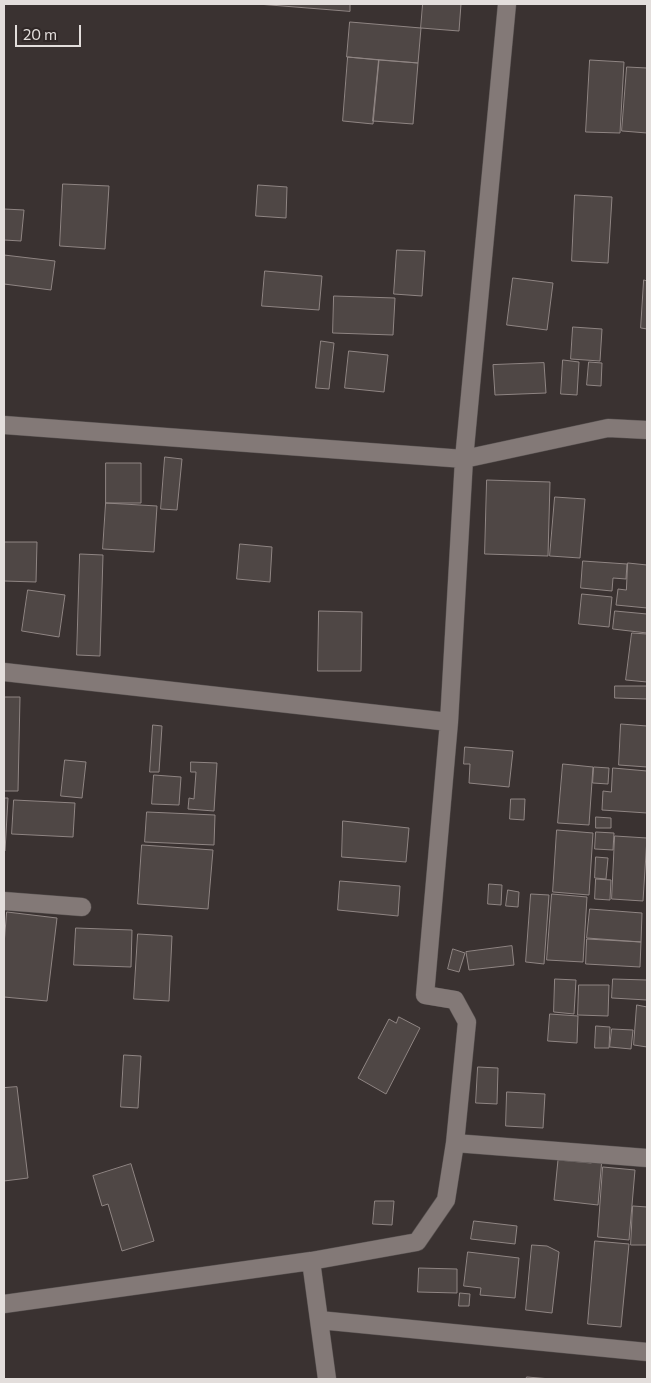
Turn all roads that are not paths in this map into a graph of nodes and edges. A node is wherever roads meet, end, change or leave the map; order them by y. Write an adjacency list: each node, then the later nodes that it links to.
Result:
1 (507, 4): 4 (street)
2 (4, 425): 4 (street)
3 (647, 430): 4 (street)
4 (464, 459): 6 (street)
5 (4, 672): 6 (street)
6 (450, 722): 9 (street)
7 (4, 901): 8 (street)
8 (82, 907)
9 (455, 1143): 10 (street); 11 (street)
10 (647, 1158)
11 (311, 1261): 12 (street); 13 (street)
12 (4, 1304)
13 (319, 1320): 14 (street); 15 (street)
14 (647, 1352)
15 (327, 1379)

